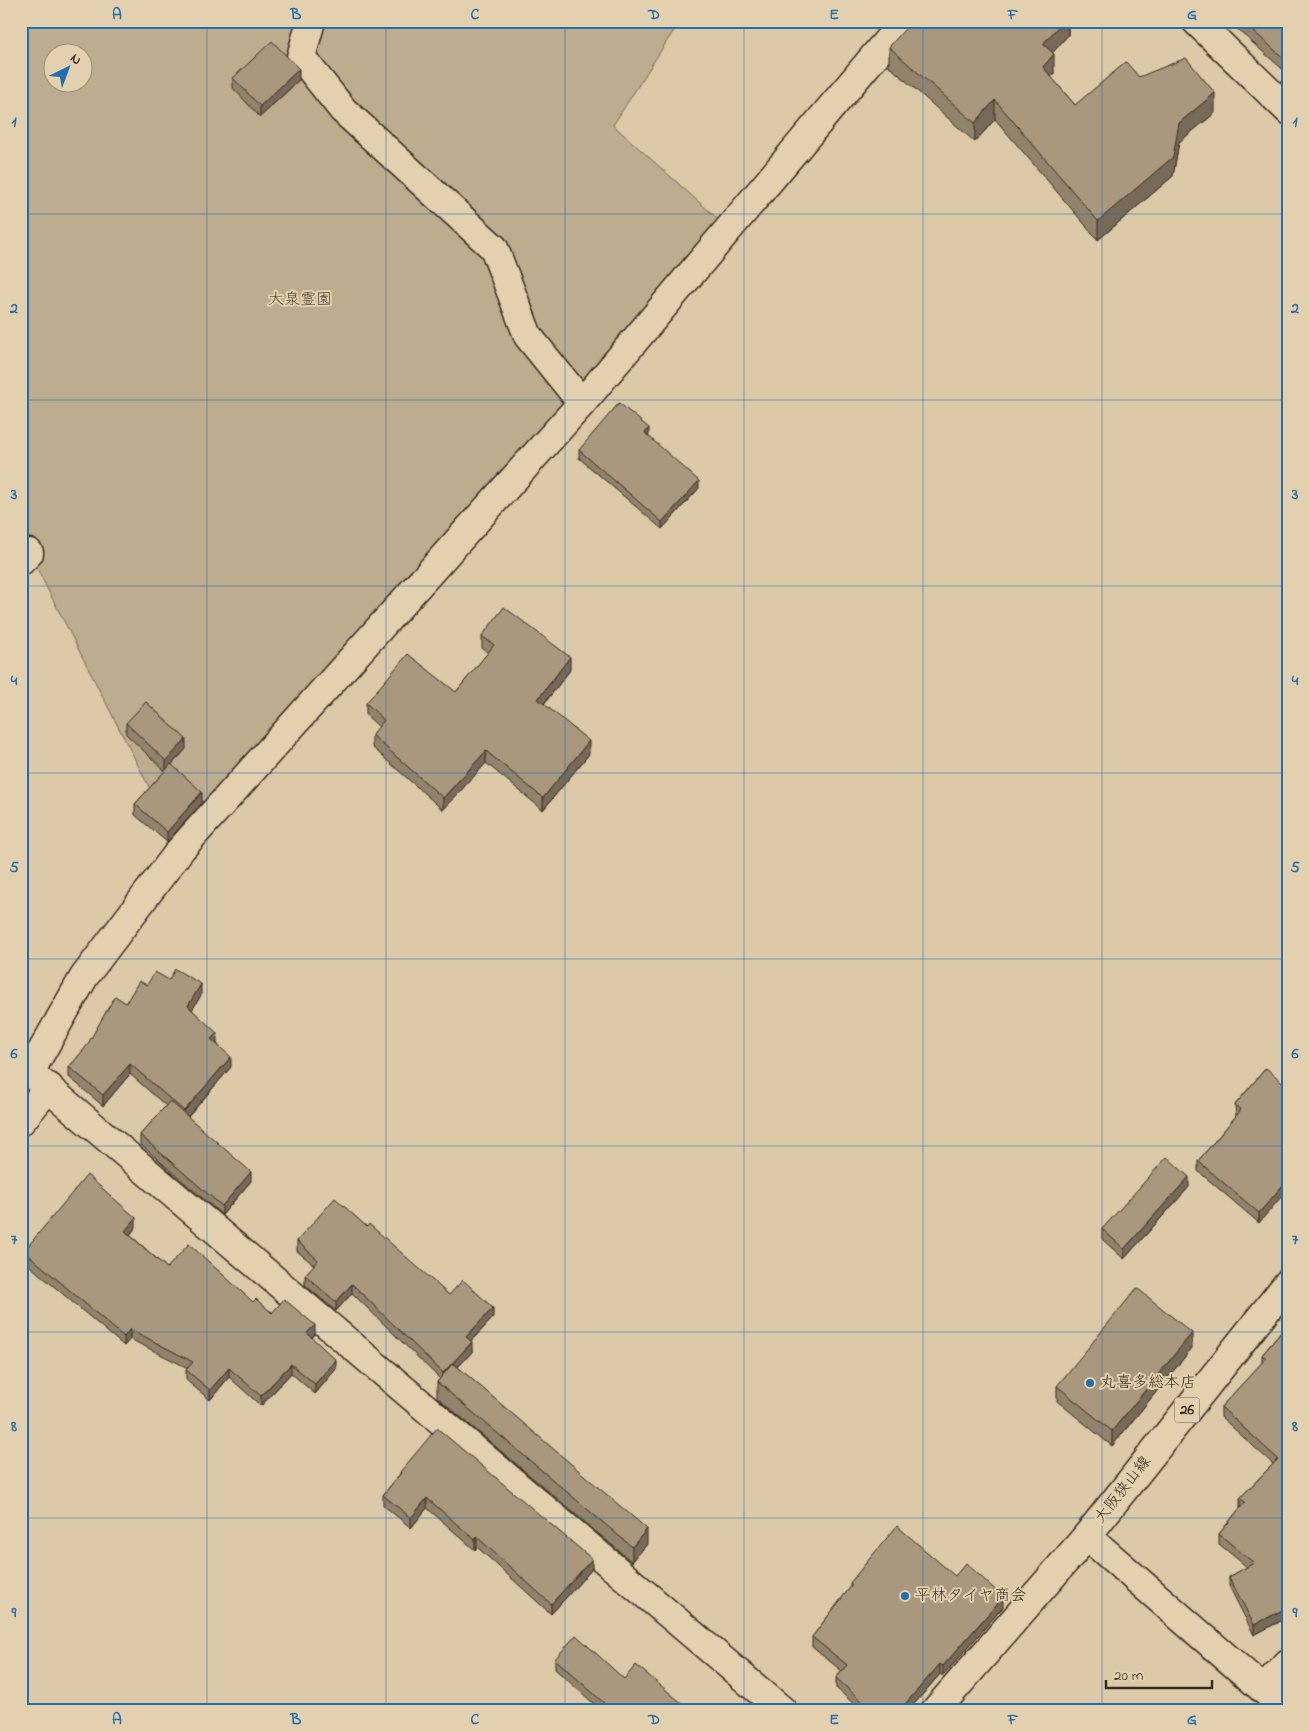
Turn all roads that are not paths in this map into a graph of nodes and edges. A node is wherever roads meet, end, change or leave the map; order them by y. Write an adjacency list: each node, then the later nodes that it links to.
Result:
1 (311, 21): 5 (street)
2 (904, 21): 5 (street)
3 (1196, 21): 4 (street)
4 (1288, 110)
5 (582, 403): 6 (street)
6 (34, 1075): 7 (street); 12 (street)
7 (21, 1121)
8 (1288, 1283): 9 (street, 大阪狭山線 / 26)
9 (1087, 1536): 11 (street, 大阪狭山線); 13 (street)
10 (1288, 1663): 11 (street)
11 (1263, 1689): 14 (street, 大阪狭山線)
12 (783, 1711)
13 (935, 1711)
14 (1288, 1711)

